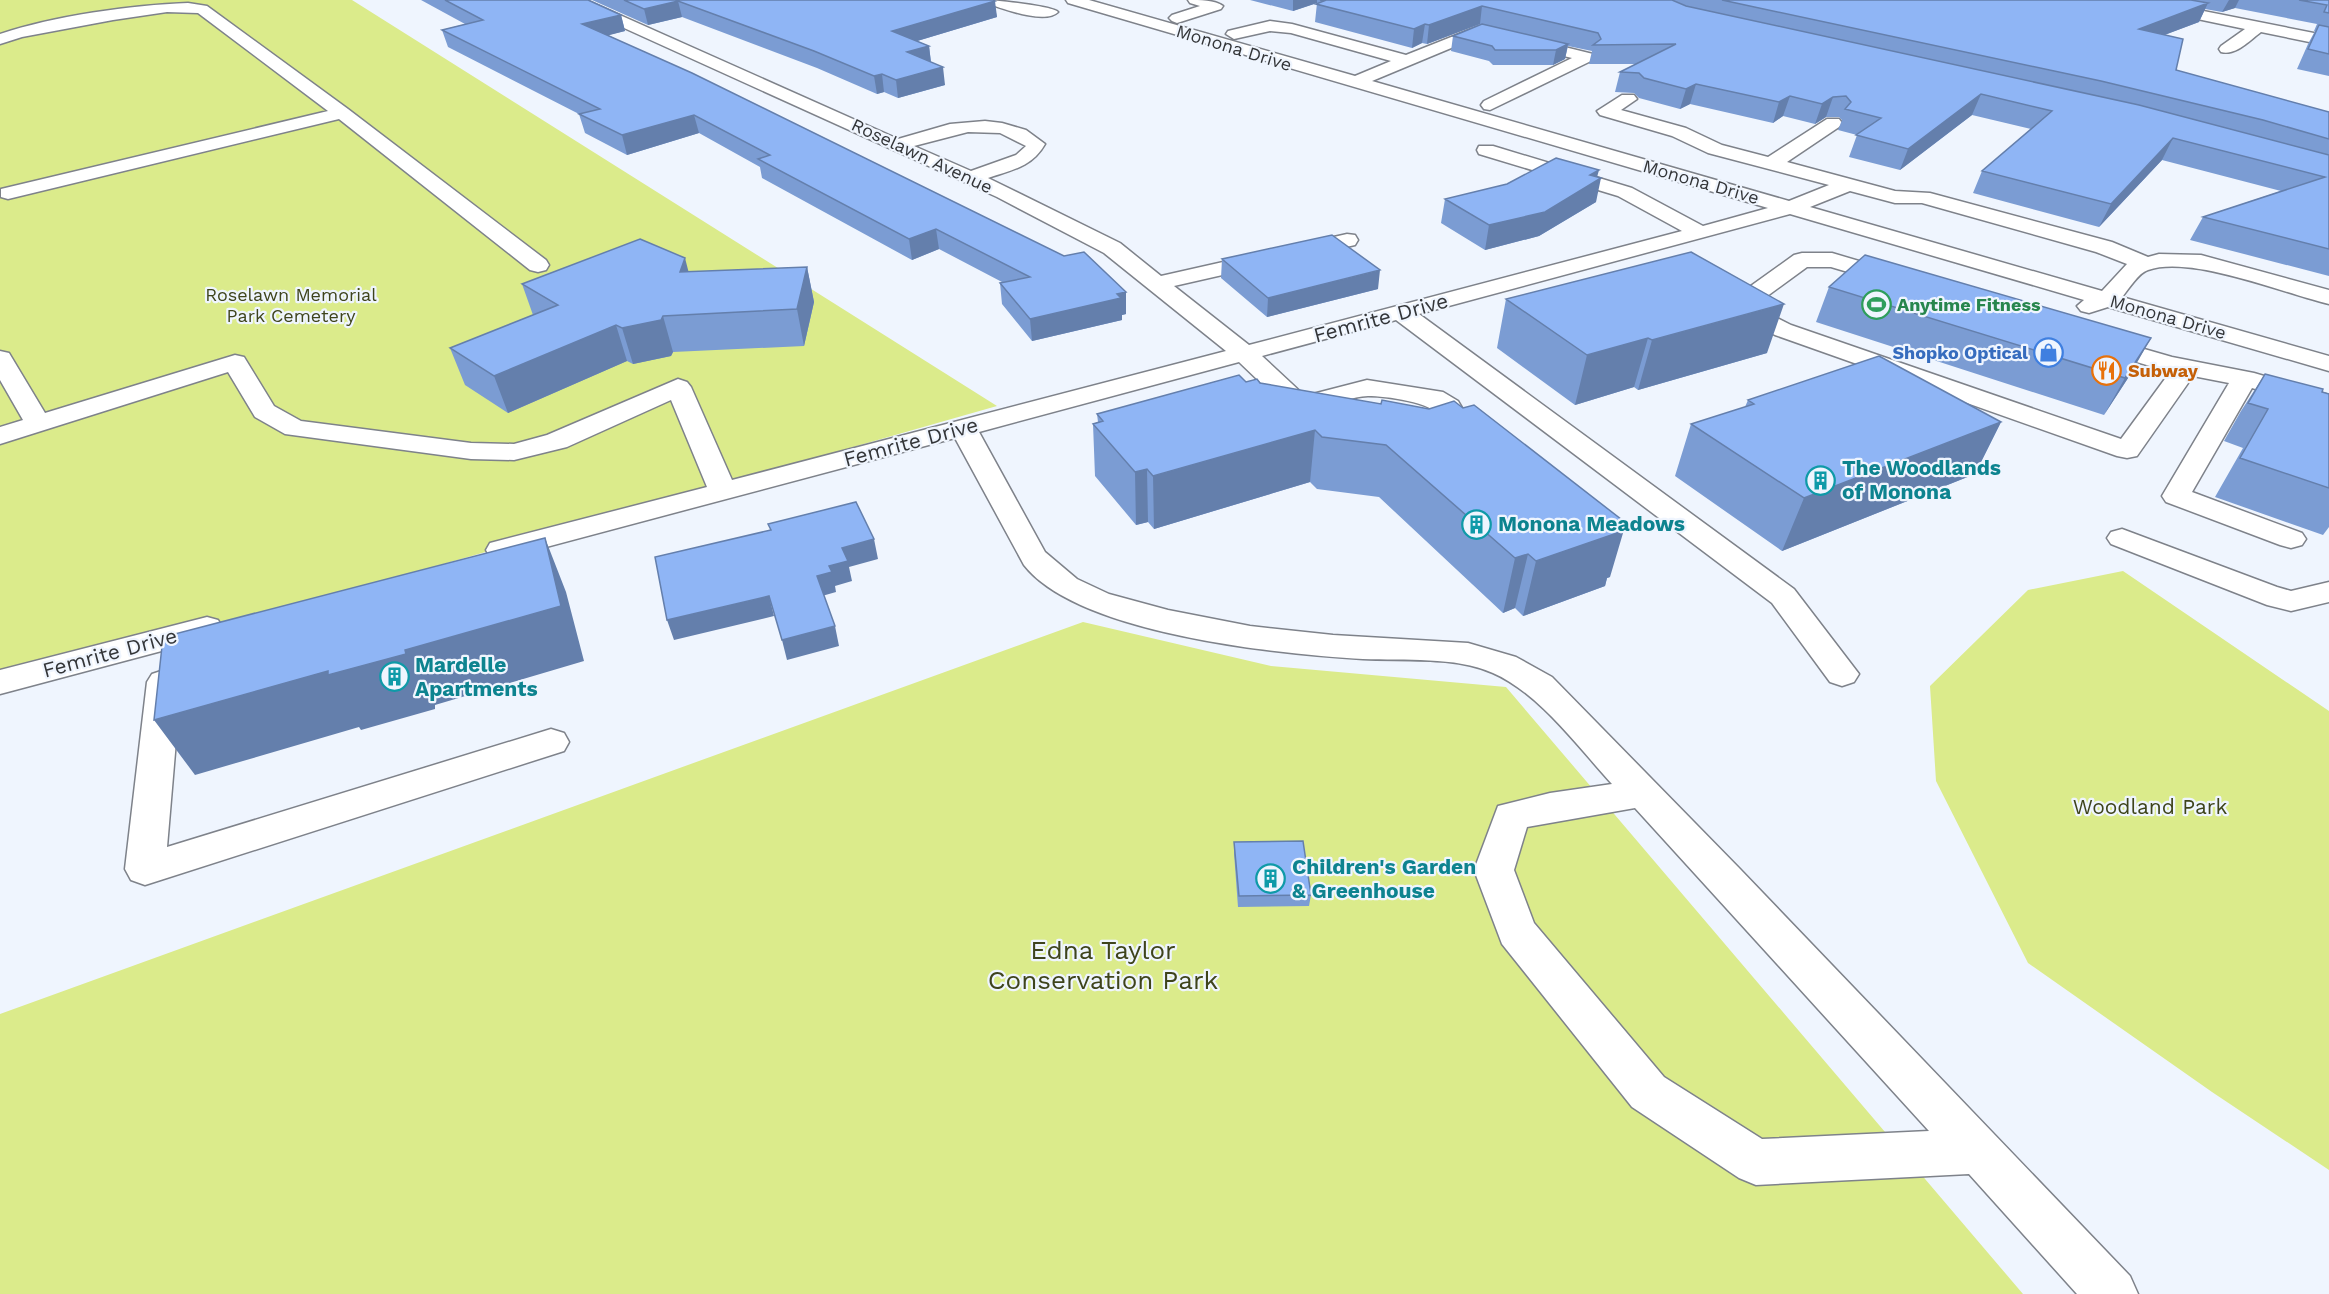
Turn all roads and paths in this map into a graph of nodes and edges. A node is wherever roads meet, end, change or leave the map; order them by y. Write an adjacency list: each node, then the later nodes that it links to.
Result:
1 (574, 0): 25 (street, Roselawn Avenue)
2 (991, 0): 7 (street)
3 (1073, 0): 18 (street, Monona Drive)
4 (1114, 0): 9 (street, Monona Drive)
5 (1195, 0): 9 (street)
6 (2126, 0): 11 (street)
7 (1050, 12)
8 (1300, 16): 10 (street)
9 (1177, 18): 12 (street, Monona Drive)
10 (1270, 26): 12 (street); 16 (street)
11 (2258, 27): 14 (street); 15 (street)
12 (1234, 34): 17 (street, Monona Drive)
13 (0, 39): 21 (street)
14 (2329, 41)
15 (2227, 49)
16 (1408, 61): 17 (street); 20 (street)
17 (1377, 74): 18 (street); 20 (street, Monona Drive)
18 (1354, 83): 33 (street, Monona Drive)
19 (1628, 99): 23 (street)
20 (1490, 105): 27 (street, Monona Drive)
21 (342, 113): 31 (street); 37 (street)
22 (1833, 123): 28 (street)
23 (1662, 127): 24 (street); 28 (street)
24 (1640, 141)
25 (897, 145): 29 (street, Roselawn Avenue); 29 (street)
26 (1486, 150): 34 (street)
27 (1688, 160)
28 (1771, 164): 30 (street)
29 (971, 178): 38 (street, Roselawn Avenue)
30 (1848, 185): 32 (street, Femrite Drive); 36 (street)
31 (3, 196)
32 (1820, 196): 33 (street, Femrite Drive); 40 (street, Monona Drive)
33 (1789, 197): 34 (street, Femrite Drive); 40 (street, Monona Drive)
34 (1701, 233): 42 (street, Femrite Drive)
35 (1347, 240): 38 (street)
36 (2144, 263): 40 (street); 41 (street)
37 (538, 265)
38 (1158, 283): 44 (street, Roselawn Avenue)
39 (1915, 285): 47 (street)
40 (2115, 291): 43 (street, Monona Drive); 46 (street, Monona Drive); 47 (street)
41 (2329, 297)
42 (1400, 312): 44 (street, Femrite Drive); 63 (street)
43 (2329, 342)
44 (1245, 354): 50 (street, Roselawn Avenue); 53 (street, Femrite Drive)
45 (0, 358): 52 (street)
46 (2329, 364)
47 (2186, 368): 48 (street)
48 (2245, 378): 49 (street); 58 (street)
49 (2329, 403)
50 (1299, 406): 51 (street, Roselawn Avenue); 54 (street)
51 (1333, 420)
52 (39, 424): 55 (street); 56 (street)
53 (963, 428): 56 (street, Femrite Drive); 66 (street)
54 (1415, 435)
55 (0, 436)
56 (723, 492): 59 (street, Femrite Drive)
57 (2122, 538): 60 (street)
58 (2291, 539)
59 (475, 557)
60 (2329, 592)
61 (236, 620): 62 (street, Femrite Drive)
62 (169, 638): 64 (street, Femrite Drive); 65 (street)
63 (1842, 674)
64 (0, 682)
65 (551, 742)
66 (1643, 793): 67 (street); 67 (street)
67 (1978, 1151): 68 (street)
68 (2112, 1294)

